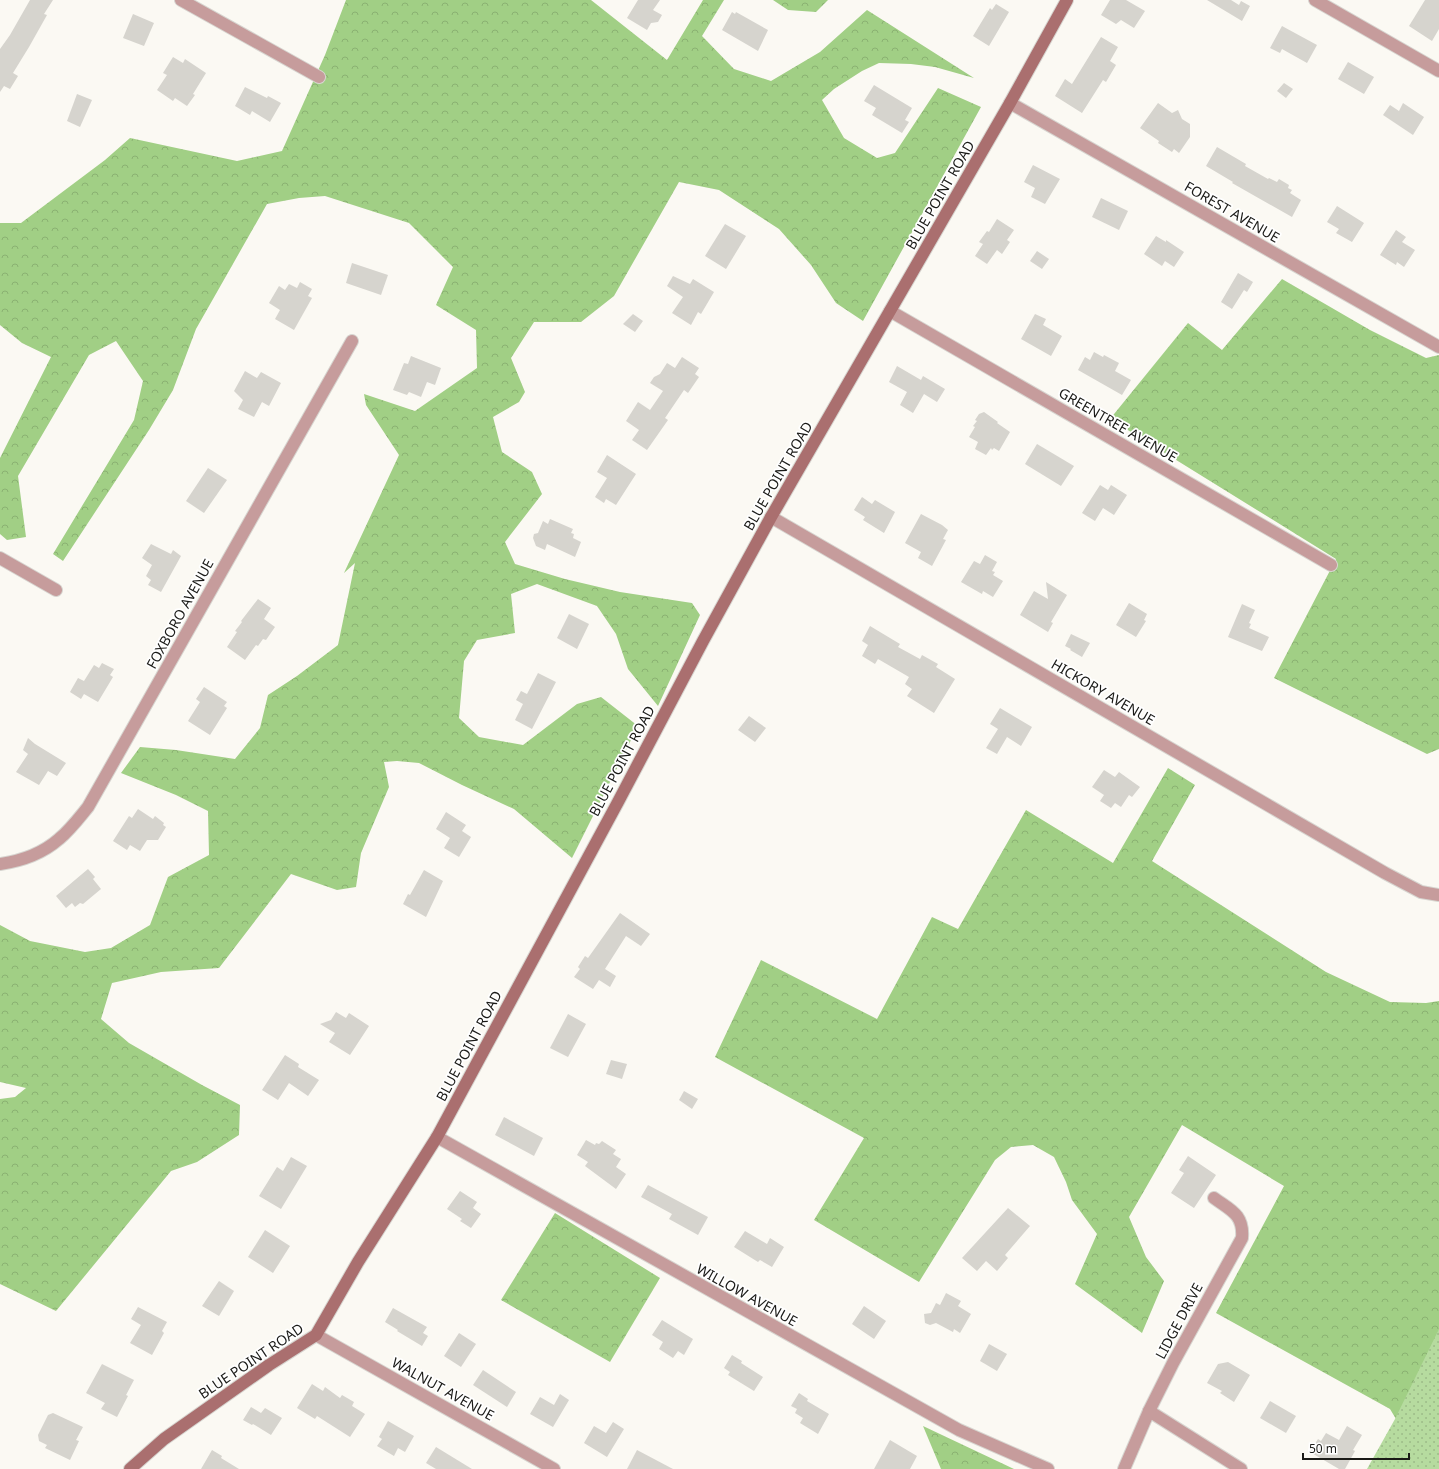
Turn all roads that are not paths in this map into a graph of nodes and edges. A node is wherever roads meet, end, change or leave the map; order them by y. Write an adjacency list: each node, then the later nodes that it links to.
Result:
1 (181, 0): 5 (street)
2 (1067, 0): 6 (street, BLUE POINT ROAD)
3 (1315, 0): 4 (street)
4 (1439, 70)
5 (319, 77)
6 (1010, 103): 7 (street, BLUE POINT ROAD); 9 (street, FOREST AVENUE)
7 (890, 311): 10 (street, BLUE POINT ROAD); 12 (street, GREENTREE AVENUE)
8 (352, 341): 14 (street, FOXBORO AVENUE)
9 (1439, 347)
10 (771, 517): 15 (street, HICKORY AVENUE); 16 (street, BLUE POINT ROAD)
11 (0, 558): 13 (street)
12 (1331, 564)
13 (56, 590)
14 (0, 864)
15 (1439, 895)
16 (437, 1137): 18 (street, BLUE POINT ROAD); 22 (street, WILLOW AVENUE)
17 (1214, 1198): 19 (street, LIDGE DRIVE)
18 (316, 1335): 20 (street, BLUE POINT ROAD); 21 (street, WALNUT AVENUE)
19 (1149, 1410): 23 (street, LIDGE DRIVE); 24 (street)
20 (130, 1469)
21 (554, 1469)
22 (1048, 1469)
23 (1124, 1469)
24 (1241, 1469)

